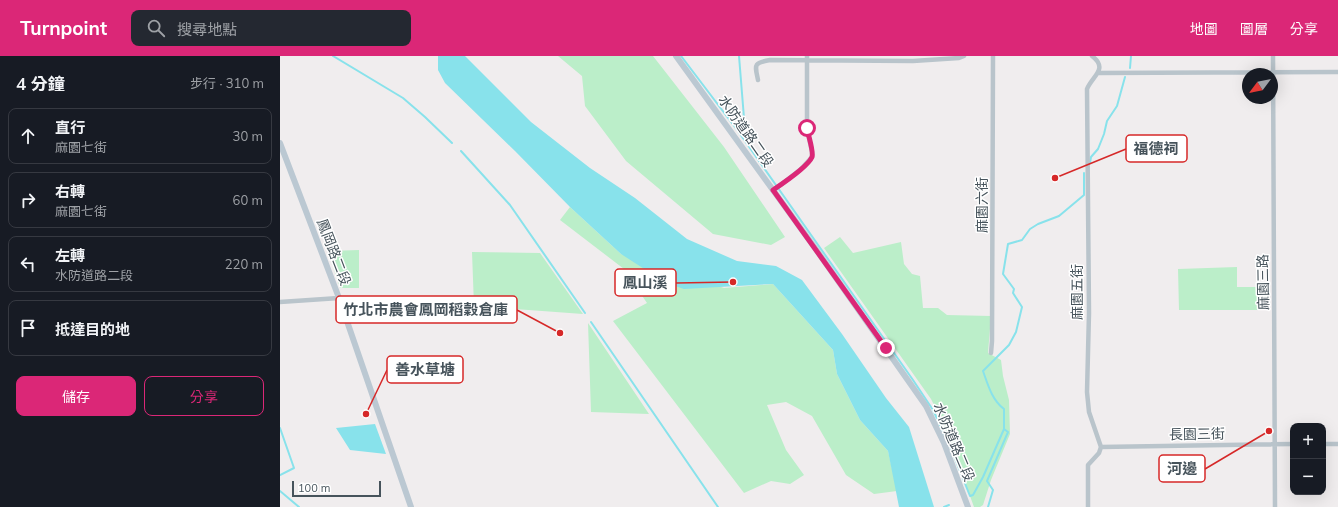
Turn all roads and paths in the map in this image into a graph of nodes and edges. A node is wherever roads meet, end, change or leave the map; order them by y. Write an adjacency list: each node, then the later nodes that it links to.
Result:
1 (676, 56): 15 (street, 水防道路二段)
2 (964, 56): 6 (street)
3 (993, 56): 18 (street, 麻園六街)
4 (1092, 56): 11 (street)
5 (1273, 56): 7 (street, 麻園三路)
6 (807, 58): 12 (street); 15 (street)
7 (1273, 68)
8 (1242, 72): 11 (street)
9 (1278, 72): 10 (street)
10 (1338, 72)
11 (1098, 73): 23 (street, 麻園五街)
12 (758, 80)
13 (1273, 104): 19 (street, 麻園三路)
14 (280, 143): 16 (street, 鳳岡路二段)
15 (773, 190): 25 (street, 水防道路二段)
16 (339, 298): 17 (street); 24 (street, 鳳岡路二段)
17 (280, 302)
18 (991, 353)
19 (1274, 444): 20 (street, 長園三街); 23 (street, 長園三街); 27 (street, 麻園三路)
20 (1290, 444)
21 (1326, 444): 22 (street)
22 (1338, 444)
23 (1101, 447): 26 (street)
24 (411, 507)
25 (968, 507)
26 (1088, 507)
27 (1274, 507)

